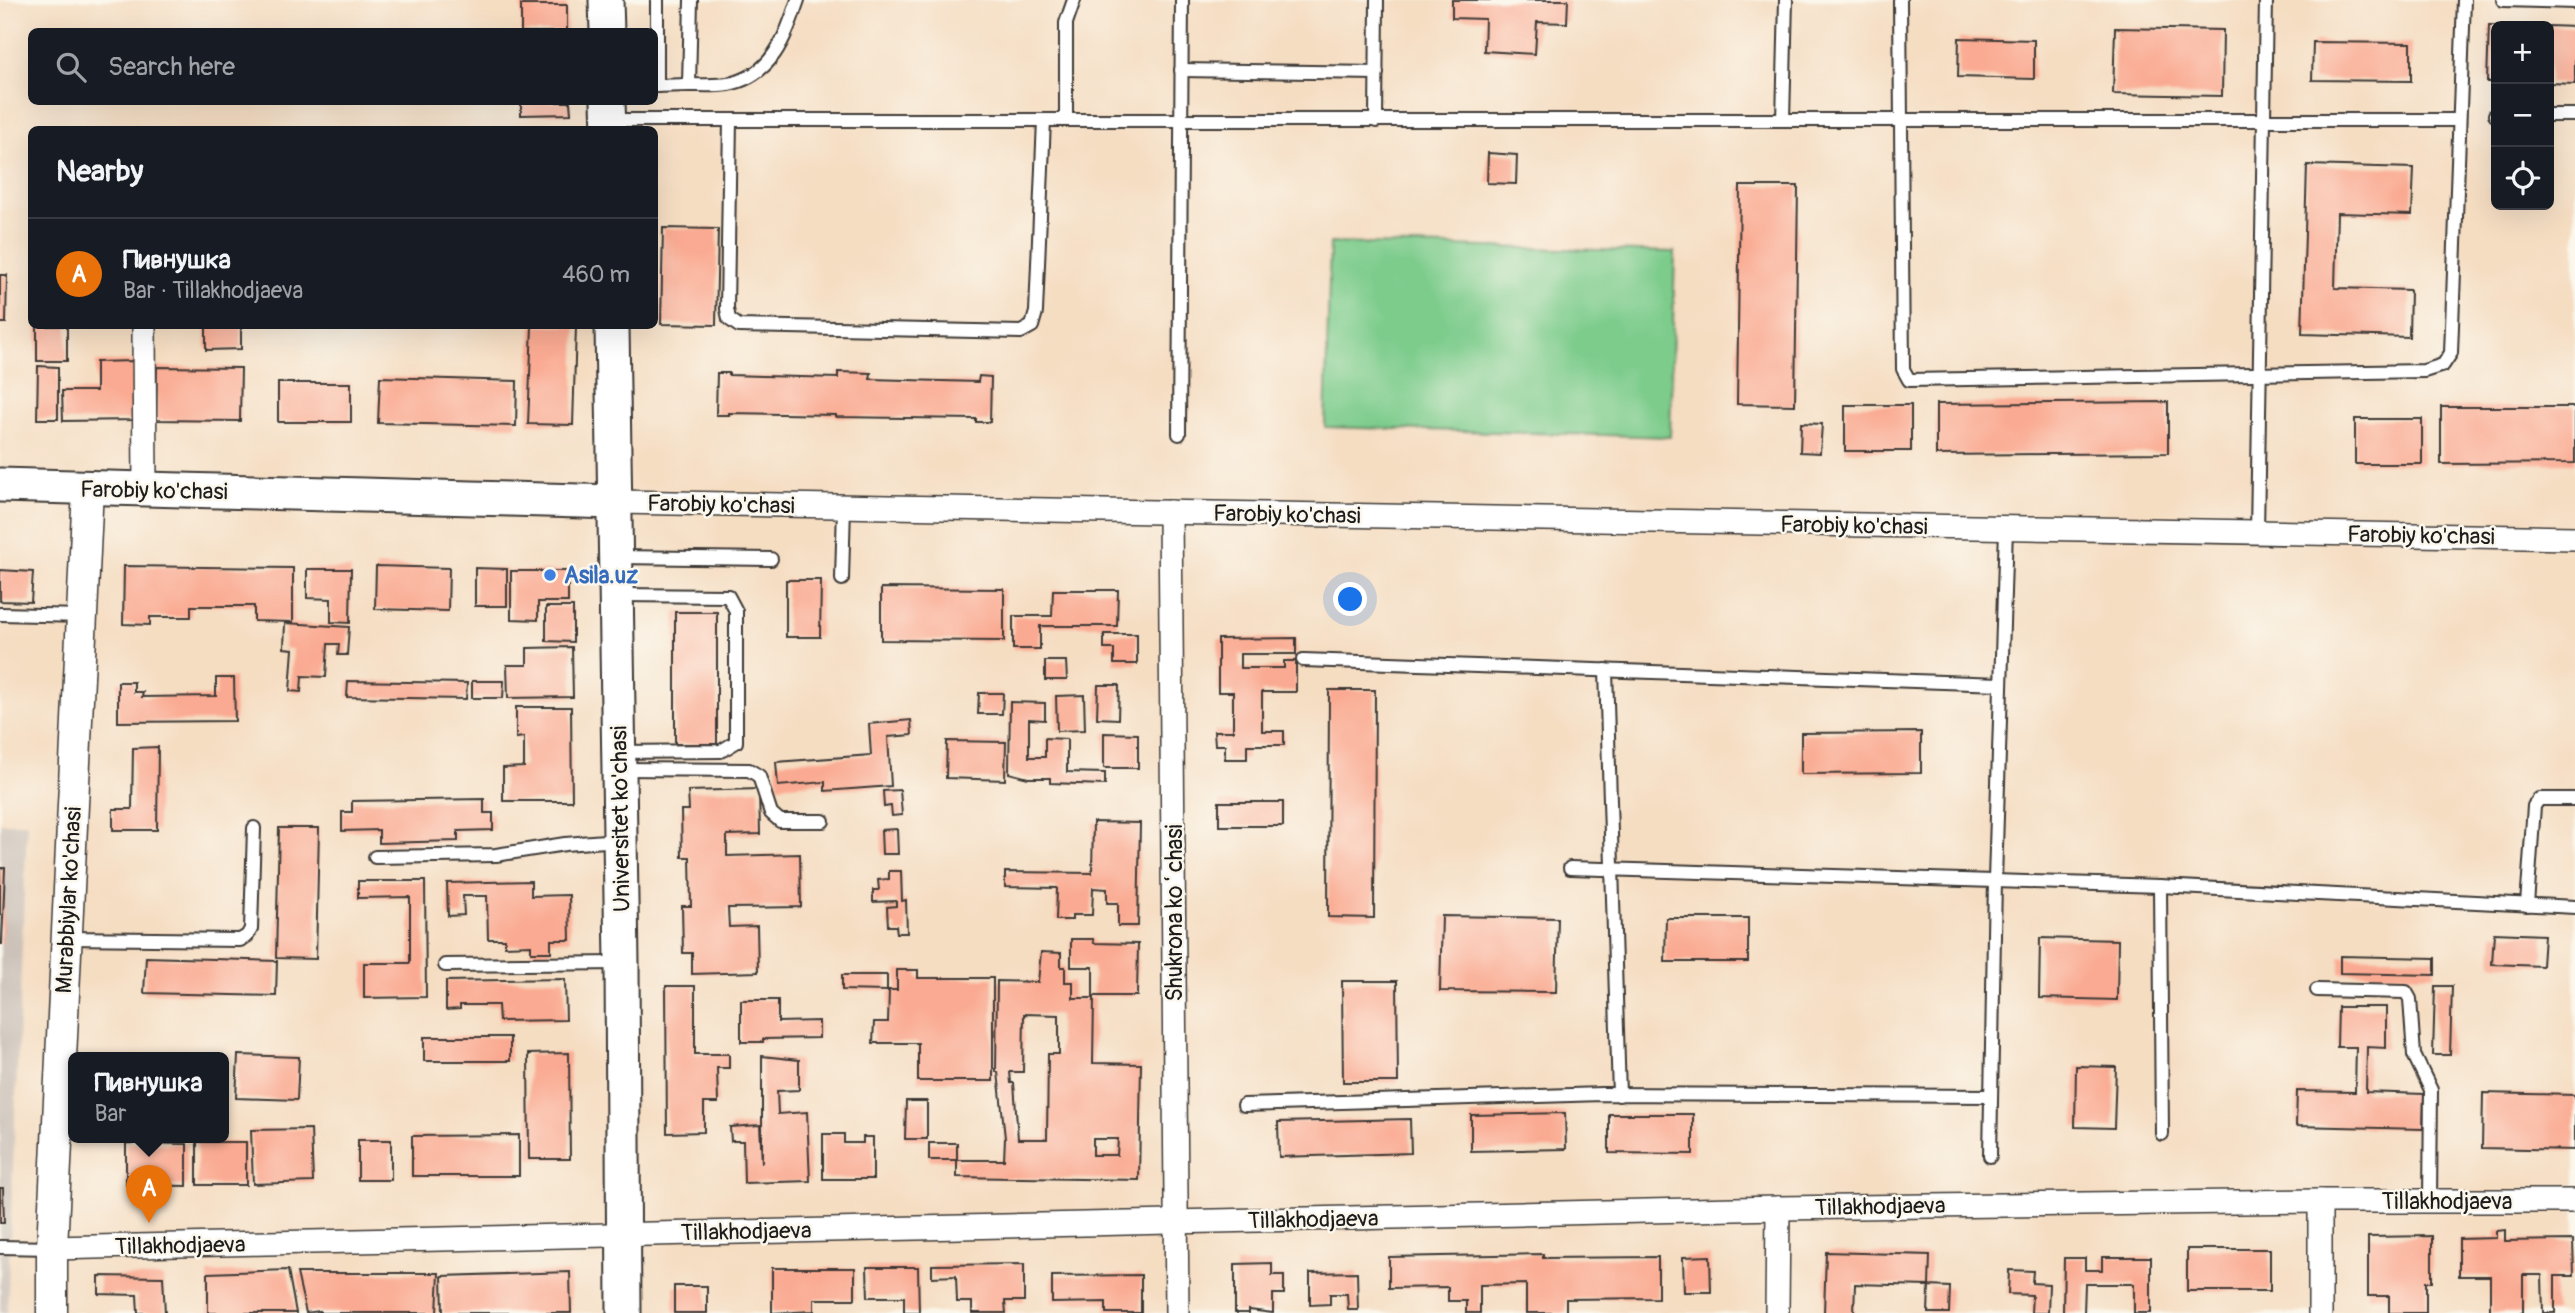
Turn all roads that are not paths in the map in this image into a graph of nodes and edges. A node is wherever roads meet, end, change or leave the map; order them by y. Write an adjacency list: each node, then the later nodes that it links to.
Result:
1 (606, 0): 14 (main road)
2 (657, 0): 15 (lane)
3 (691, 0): 18 (lane)
4 (798, 0): 18 (lane)
5 (1074, 0): 25 (lane)
6 (1182, 0): 16 (lane)
7 (1377, 0): 17 (lane)
8 (1786, 0): 27 (lane)
9 (1900, 0): 28 (lane)
10 (2266, 0): 29 (lane)
11 (2464, 0): 30 (lane)
12 (2503, 0): 13 (lane)
13 (2575, 2)
14 (607, 28)
15 (657, 28)
16 (1181, 70): 17 (lane); 26 (lane)
17 (1377, 73): 31 (lane)
18 (689, 85): 19 (lane)
19 (658, 86)
20 (2554, 115): 21 (lane)
21 (2575, 115)
22 (608, 117): 23 (lane)
23 (730, 120): 24 (lane); 24 (lane)
24 (1044, 120): 25 (lane)
25 (1066, 120): 26 (lane)
26 (1181, 120): 31 (lane); 35 (lane)
27 (1783, 120): 28 (lane); 31 (lane)
28 (1900, 120): 29 (lane); 34 (lane)
29 (2264, 120): 30 (lane); 34 (lane)
30 (2458, 120): 34 (lane)
31 (1376, 121)
32 (144, 329): 38 (street)
33 (612, 329): 39 (main road, Universitet ko'chasi)
34 (2260, 372): 43 (lane)
35 (1179, 434)
36 (0, 485): 37 (main road, Farobiy ko'chasi)
37 (88, 488): 38 (main road, Farobiy ko'chasi); 50 (street, Murabbiylar ko'chasi)
38 (145, 489): 39 (main road, Farobiy ko'chasi)
39 (616, 502): 40 (street, Farobiy ko'chasi); 45 (main road, Universitet ko'chasi)
40 (844, 506): 41 (street, Farobiy ko'chasi); 47 (lane)
41 (1170, 512): 42 (street, Farobiy ko'chasi); 79 (street, Shukrona koʻchasi)
42 (2006, 528): 43 (street, Farobiy ko'chasi); 53 (lane)
43 (2257, 532): 44 (street, Farobiy ko'chasi)
44 (2575, 538)
45 (617, 558): 46 (lane); 48 (main road, Universitet ko'chasi)
46 (771, 559)
47 (842, 579)
48 (617, 595): 54 (main road, Universitet ko'chasi); 54 (lane)
49 (0, 614): 50 (lane)
50 (82, 616): 66 (street, Murabbiylar ko'chasi)
51 (1303, 660): 52 (lane)
52 (1606, 670): 53 (lane); 61 (lane)
53 (2001, 684): 62 (lane)
54 (619, 761): 56 (lane); 58 (main road, Universitet ko'chasi)
55 (2575, 799): 64 (lane)
56 (823, 821)
57 (254, 828): 66 (lane)
58 (620, 840): 59 (lane); 67 (main road, Universitet ko'chasi)
59 (375, 857)
60 (1570, 868): 61 (lane)
61 (1612, 869): 62 (lane); 70 (lane)
62 (1995, 880): 63 (lane); 71 (lane)
63 (2160, 886): 64 (lane); 73 (lane)
64 (2527, 905): 65 (lane)
65 (2575, 907)
66 (66, 938): 82 (street, Murabbiylar ko'chasi)
67 (622, 963): 68 (lane); 80 (main road, Universitet ko'chasi)
68 (445, 965)
69 (2317, 990): 75 (lane)
70 (1619, 1095): 71 (lane); 72 (lane)
71 (1991, 1096): 74 (lane)
72 (1244, 1105)
73 (2162, 1134)
74 (1990, 1156)
75 (2430, 1200): 76 (street, Tillakhodjaeva); 77 (street, Tillakhodjaeva)
76 (2319, 1201): 78 (street, Tillakhodjaeva); 87 (street)
77 (2575, 1201)
78 (1778, 1208): 79 (street, Tillakhodjaeva); 86 (street)
79 (1176, 1223): 80 (street, Tillakhodjaeva); 85 (street, Shukrona koʻchasi)
80 (624, 1234): 82 (street, Tillakhodjaeva); 84 (main road, Universitet ko'chasi)
81 (0, 1247): 82 (lane)
82 (52, 1248): 83 (street, Murabbiylar ko'chasi)
83 (52, 1313)
84 (624, 1313)
85 (1177, 1313)
86 (1777, 1313)
87 (2320, 1313)

